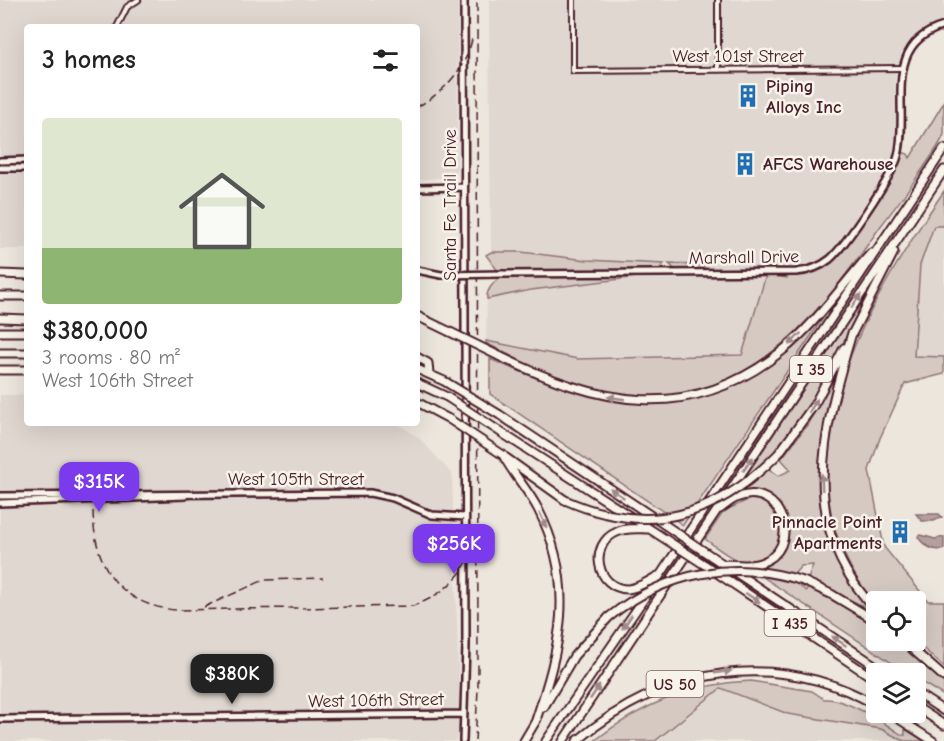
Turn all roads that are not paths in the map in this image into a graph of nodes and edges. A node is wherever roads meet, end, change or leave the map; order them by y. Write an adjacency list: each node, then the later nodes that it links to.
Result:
1 (138, 0): 5 (street)
2 (464, 0): 15 (main road, Santa Fe Trail Drive)
3 (573, 0): 8 (street, West 101st Street)
4 (718, 0): 8 (street)
5 (118, 24)
6 (944, 26): 7 (main road, Marshall Drive)
7 (903, 68): 8 (street, West 101st Street); 19 (main road, Marshall Drive, bridge)
8 (718, 70)
9 (944, 149): 18 (highway, I 35)
10 (0, 160): 11 (main road)
11 (24, 160)
12 (0, 168): 13 (main road)
13 (24, 168)
14 (944, 170): 17 (highway, I 35)
15 (464, 187): 16 (main road); 44 (main road, Santa Fe Trail Drive)
16 (420, 188)
17 (907, 226): 29 (highway); 43 (highway, I 35, one-way to 17)
18 (888, 233): 25 (highway, one-way to 25, bridge); 47 (highway, I 35)
19 (420, 271)
20 (3, 274): 21 (highway)
21 (24, 275)
22 (0, 296): 23 (highway)
23 (24, 296)
24 (0, 318): 26 (highway)
25 (420, 318)
26 (24, 319)
27 (0, 332): 28 (highway)
28 (24, 332)
29 (852, 333): 39 (highway, one-way to 29, bridge); 48 (highway, one-way to 29)
30 (0, 352): 31 (highway)
31 (24, 353)
32 (420, 359): 36 (highway)
33 (3, 370): 34 (highway)
34 (24, 370)
35 (420, 370): 36 (highway, I 435)
36 (429, 374): 46 (highway, I 435, one-way to 36, bridge)
37 (420, 384): 45 (highway, I 435, bridge)
38 (420, 404): 39 (highway, bridge)
39 (503, 455): 60 (highway, one-way to 60)
40 (196, 494): 41 (main road, West 105th Street); 42 (main road, West 105th Street); 44 (main road, West 105th Street)
41 (0, 496)
42 (0, 503)
43 (715, 512): 46 (highway); 66 (highway, I 35, one-way to 43)
44 (465, 517): 58 (main road, Santa Fe Trail Drive)
45 (650, 529): 47 (highway); 52 (highway, I 435, one-way to 52, bridge)
46 (723, 564): 51 (highway, I 435, one-way to 46)
47 (661, 574): 65 (highway, I 35, one-way to 65)
48 (866, 599)
49 (866, 615): 60 (highway, bridge)
50 (915, 651): 53 (highway)
51 (872, 663)
52 (866, 673)
53 (944, 676)
54 (926, 699): 56 (highway)
55 (866, 700): 67 (highway, US 50, one-way to 55)
56 (944, 711)
57 (926, 713): 62 (highway)
58 (464, 714): 59 (main road, West 106th Street); 63 (main road, Santa Fe Trail Drive)
59 (0, 719)
60 (535, 723): 64 (highway)
61 (905, 723): 68 (highway)
62 (944, 725)
63 (462, 741)
64 (524, 741)
65 (546, 741)
66 (563, 741)
67 (577, 741)
68 (933, 741)

